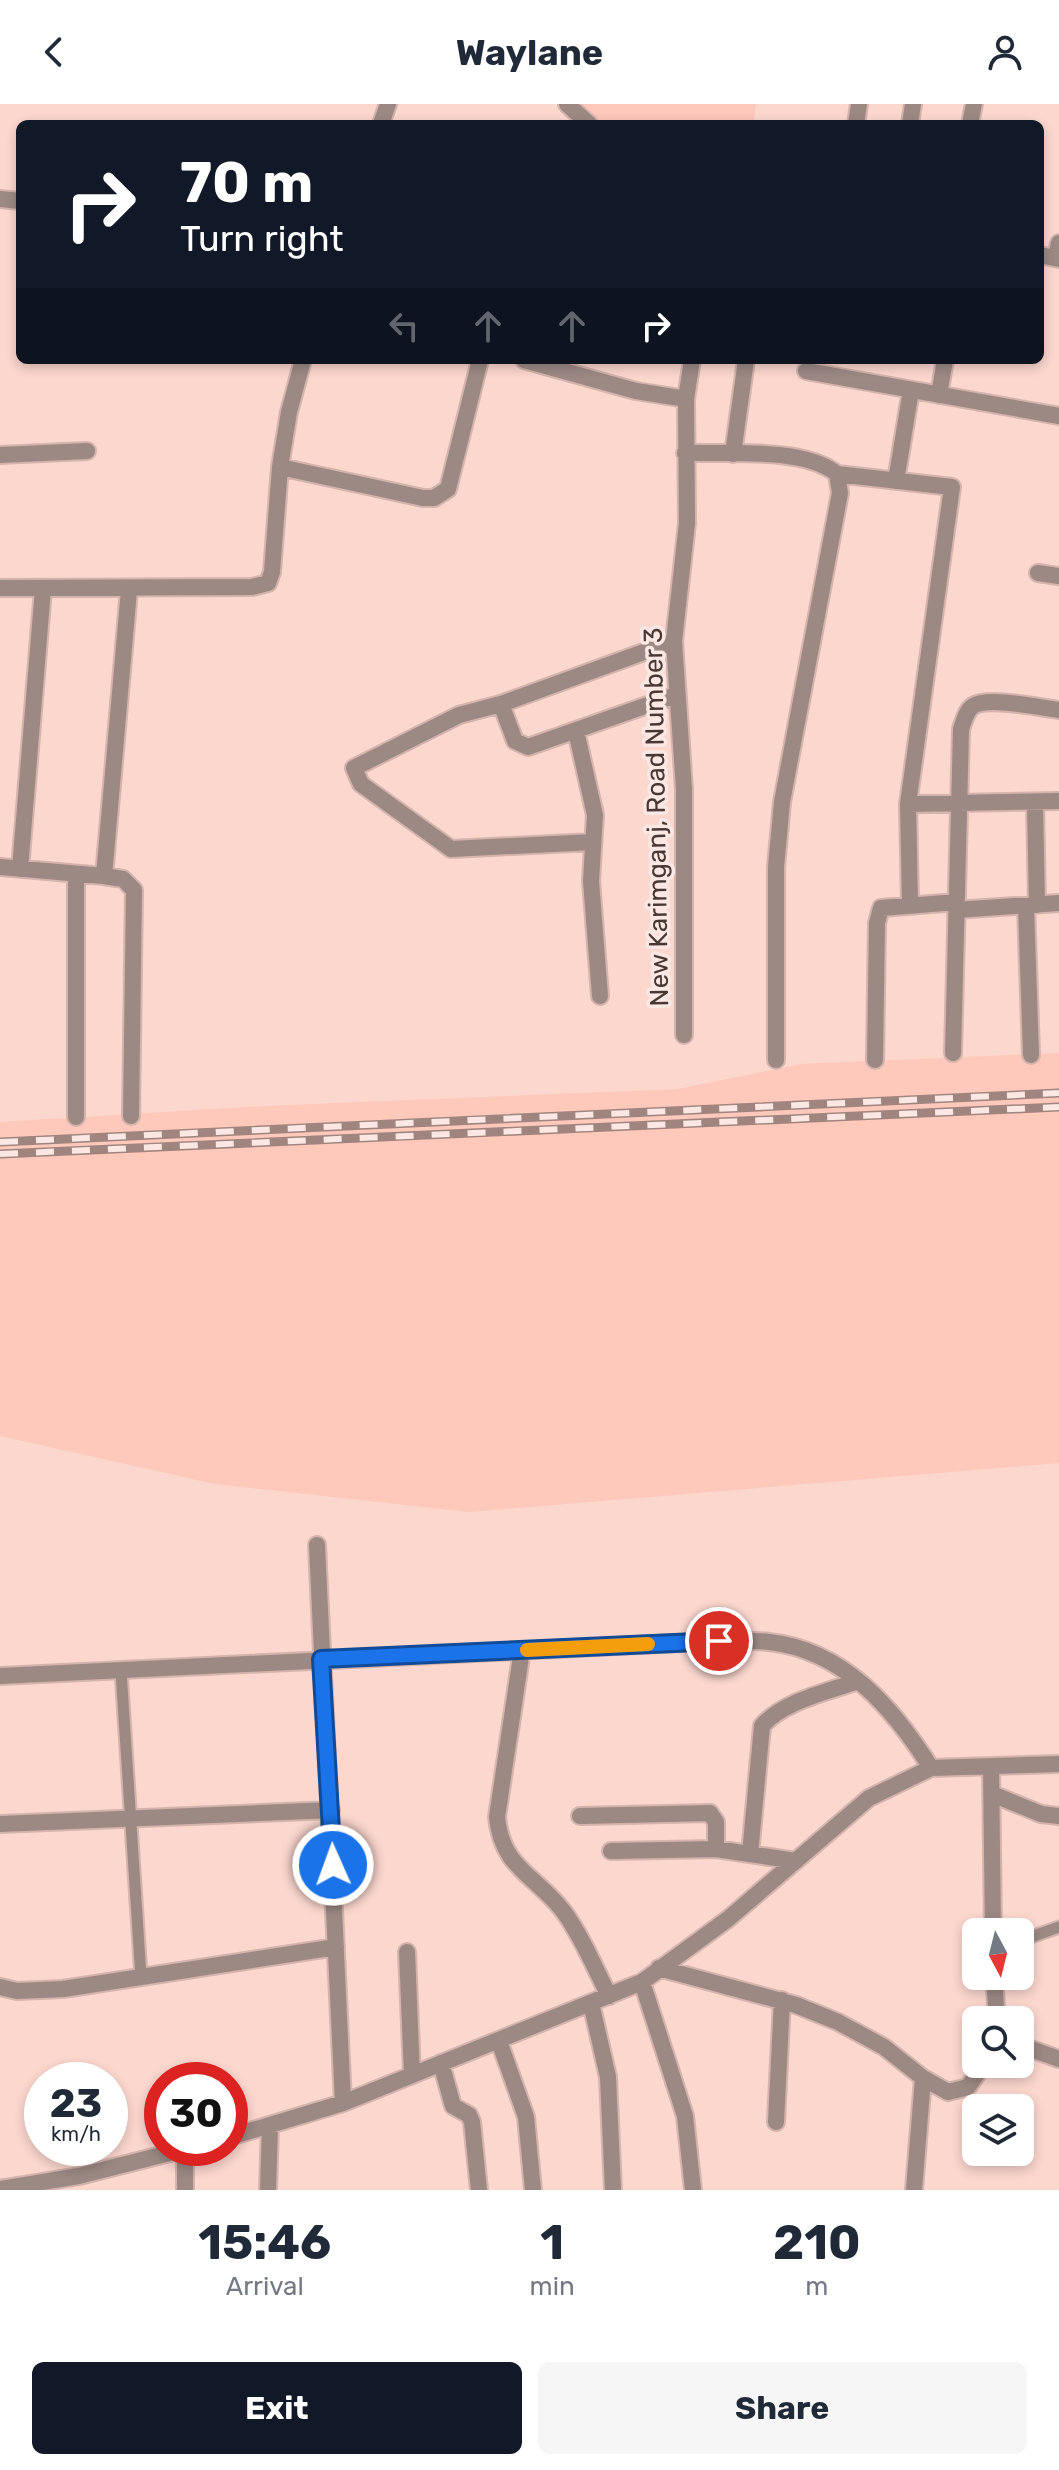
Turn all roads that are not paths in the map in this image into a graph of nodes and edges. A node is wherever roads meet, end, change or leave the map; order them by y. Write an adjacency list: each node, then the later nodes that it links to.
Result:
1 (567, 104): 2 (street)
2 (585, 120)
3 (302, 364): 18 (street)
4 (479, 364): 18 (street)
5 (538, 364): 12 (street)
6 (691, 364): 12 (street, New Karimganj, Road Number 3)
7 (745, 364): 16 (street)
8 (944, 364): 11 (street)
9 (806, 371): 10 (street)
10 (911, 390): 11 (street); 20 (street)
11 (939, 395): 13 (street)
12 (686, 399): 15 (street, New Karimganj, Road Number 3)
13 (1059, 416)
14 (87, 451): 17 (street)
15 (685, 453): 16 (street); 26 (street, New Karimganj, Road Number 3)
16 (733, 454): 19 (street)
17 (0, 455)
18 (280, 467): 25 (street)
19 (837, 474): 20 (street); 48 (street)
20 (896, 481): 33 (street)
21 (1038, 573): 22 (street)
22 (1059, 576)
23 (0, 588): 24 (street)
24 (43, 589): 25 (street); 37 (street)
25 (129, 590): 39 (street)
26 (674, 641): 27 (street, New Karimganj, Road Number 3); 28 (street)
27 (676, 695): 30 (street); 45 (street, New Karimganj, Road Number 3)
28 (501, 704): 30 (street); 35 (street)
29 (1059, 710): 34 (street)
30 (576, 731): 35 (street)
31 (1059, 801): 32 (street)
32 (1035, 802): 34 (street); 42 (street)
33 (908, 804): 34 (street); 41 (street)
34 (959, 804): 43 (street)
35 (593, 842): 44 (street)
36 (0, 867): 37 (street)
37 (20, 869): 38 (street)
38 (76, 874): 39 (street); 51 (street)
39 (104, 876): 50 (street)
40 (1059, 903): 42 (street)
41 (910, 904): 43 (street); 49 (street)
42 (1032, 905): 43 (street); 47 (street)
43 (956, 906): 46 (street)
44 (600, 996)
45 (684, 1035)
46 (953, 1053)
47 (1031, 1055)
48 (776, 1060)
49 (875, 1060)
50 (131, 1116)
51 (76, 1117)
52 (317, 1545): 54 (street)
53 (522, 1650): 54 (street); 57 (street); 80 (street)
54 (321, 1659): 55 (street); 62 (street)
55 (121, 1671): 56 (street); 65 (lane)
56 (0, 1676)
57 (858, 1681): 60 (street); 69 (street)
58 (1059, 1764): 59 (street)
59 (991, 1767): 60 (street); 61 (street)
60 (931, 1768): 70 (street)
61 (992, 1794): 64 (street); 71 (street)
62 (331, 1810): 65 (street); 74 (street)
63 (580, 1816): 67 (street)
64 (1059, 1816)
65 (131, 1819): 66 (street); 77 (lane)
66 (0, 1824)
67 (716, 1849): 68 (street); 69 (street)
68 (611, 1851)
69 (750, 1854): 70 (street)
70 (796, 1861): 76 (street)
71 (993, 1918)
72 (1059, 1927): 73 (lane)
73 (1034, 1936)
74 (336, 1947): 77 (street); 90 (street)
75 (407, 1952): 87 (street)
76 (659, 1968): 78 (street); 81 (street)
77 (141, 1977): 79 (street)
78 (642, 1982): 80 (street); 103 (street)
79 (0, 1987)
80 (609, 1996): 82 (street)
81 (782, 2000): 88 (street); 91 (street)
82 (591, 2003): 83 (street); 102 (street)
83 (499, 2041): 86 (street); 101 (street)
84 (1034, 2050): 85 (street)
85 (1059, 2059)
86 (441, 2063): 87 (street); 100 (street)
87 (412, 2075): 90 (street)
88 (923, 2078): 89 (street); 104 (street)
89 (976, 2078)
90 (343, 2103): 92 (street)
91 (776, 2122)
92 (270, 2126): 93 (street); 99 (street)
93 (248, 2132)
94 (144, 2162): 96 (street)
95 (186, 2166): 98 (street)
96 (78, 2183): 97 (street)
97 (0, 2189)
98 (185, 2190)
99 (268, 2190)
100 (479, 2190)
101 (533, 2190)
102 (613, 2190)
103 (693, 2190)
104 (914, 2190)

